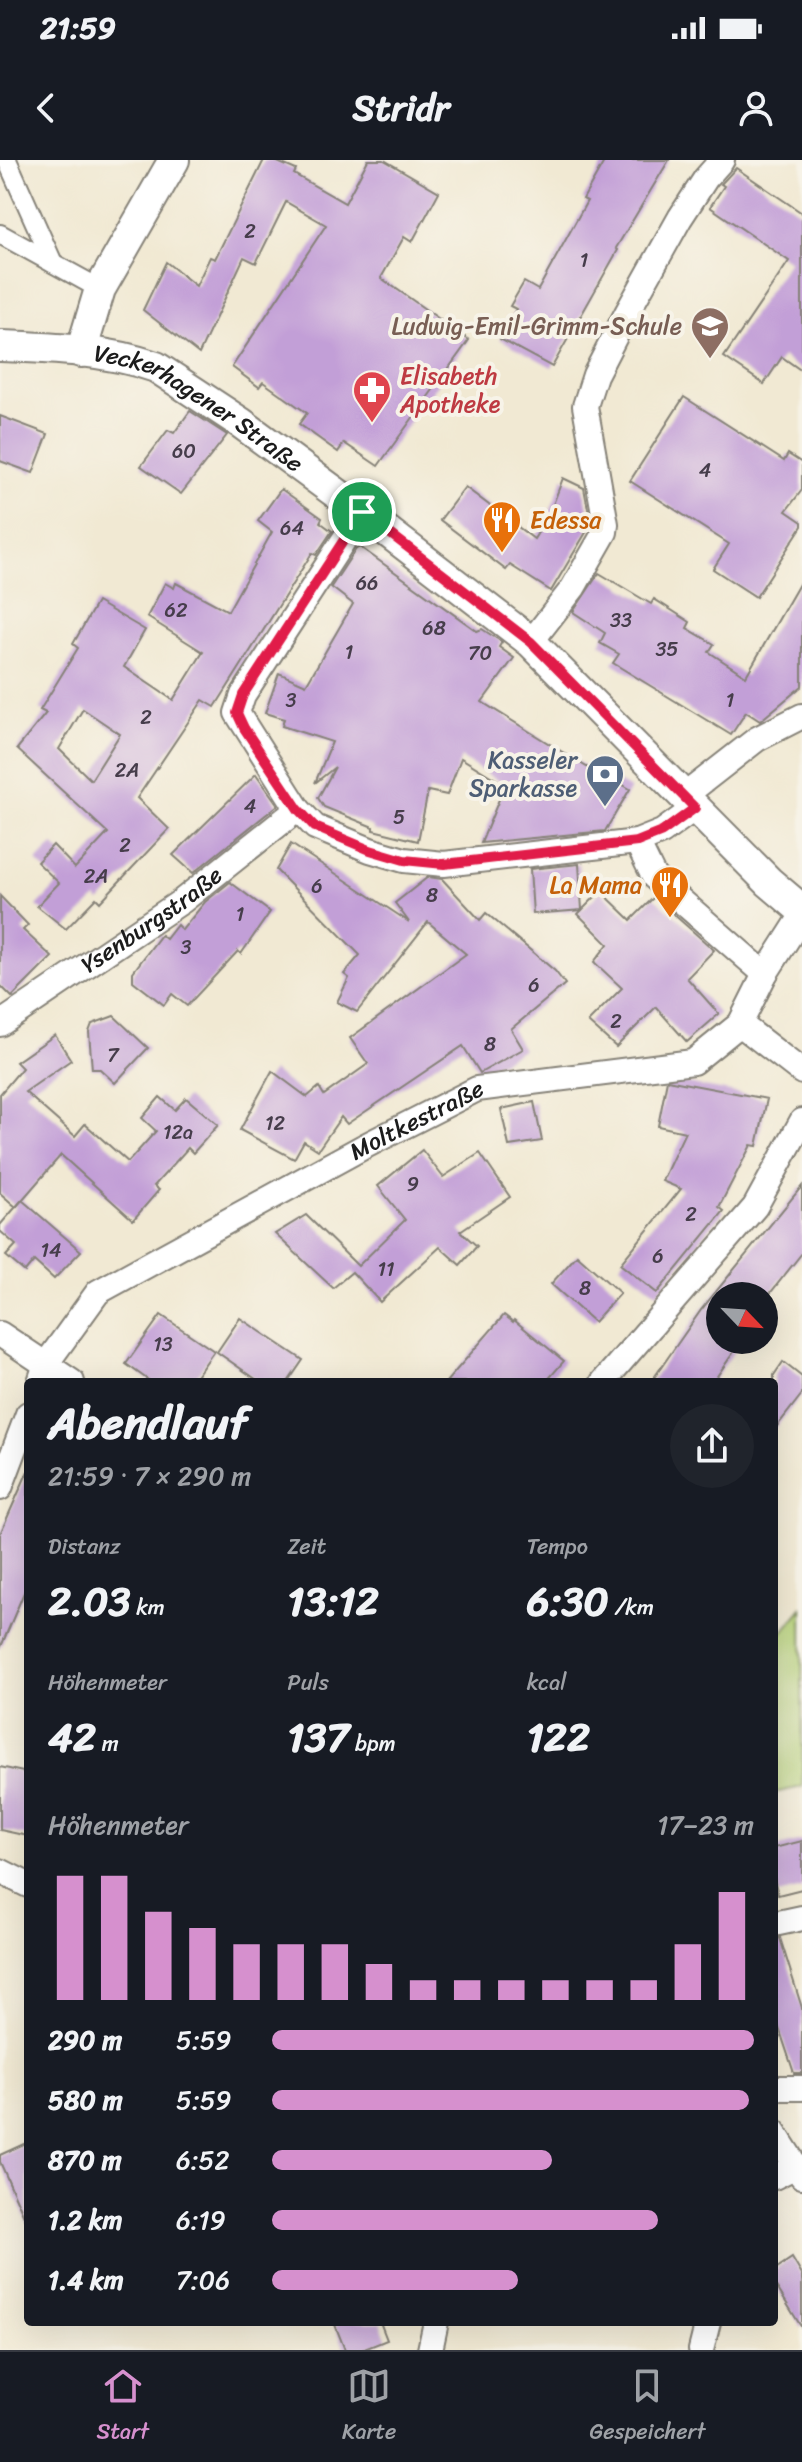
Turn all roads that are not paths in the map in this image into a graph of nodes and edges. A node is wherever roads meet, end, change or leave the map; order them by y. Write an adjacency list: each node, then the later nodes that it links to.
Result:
1 (7, 160): 5 (street)
2 (174, 160): 6 (street)
3 (722, 160): 10 (street)
4 (0, 234): 5 (street)
5 (53, 263): 6 (street)
6 (100, 289): 8 (street)
7 (0, 346): 8 (street, Veckerhagener Straße)
8 (81, 352): 9 (street, Veckerhagener Straße)
9 (362, 512): 10 (street, Veckerhagener Straße); 13 (street)
10 (531, 642): 12 (street, Veckerhagener Straße)
11 (802, 716): 12 (street)
12 (690, 802): 14 (street); 15 (street, Veckerhagener Straße)
13 (298, 809): 14 (street); 17 (street, Ysenburgstraße)
14 (637, 842): 16 (street)
15 (802, 913): 16 (street, Moltkestraße)
16 (765, 974): 18 (street, Moltkestraße)
17 (0, 1024)
18 (740, 1024): 19 (street); 22 (street, Moltkestraße)
19 (802, 1072)
20 (802, 1121): 23 (street)
21 (0, 1334): 22 (street)
22 (43, 1373)
23 (606, 1378)
24 (24, 1425): 25 (street)
25 (0, 1488)
26 (0, 1871): 27 (street)
27 (24, 1883)
28 (802, 1918): 29 (street)
29 (778, 1923)
30 (778, 2088): 31 (street)
31 (802, 2088)
32 (778, 2138): 33 (street)
33 (799, 2171): 34 (street)
34 (778, 2176)
35 (435, 2326): 37 (street)
36 (707, 2326): 38 (street)
37 (430, 2350)
38 (701, 2350)

